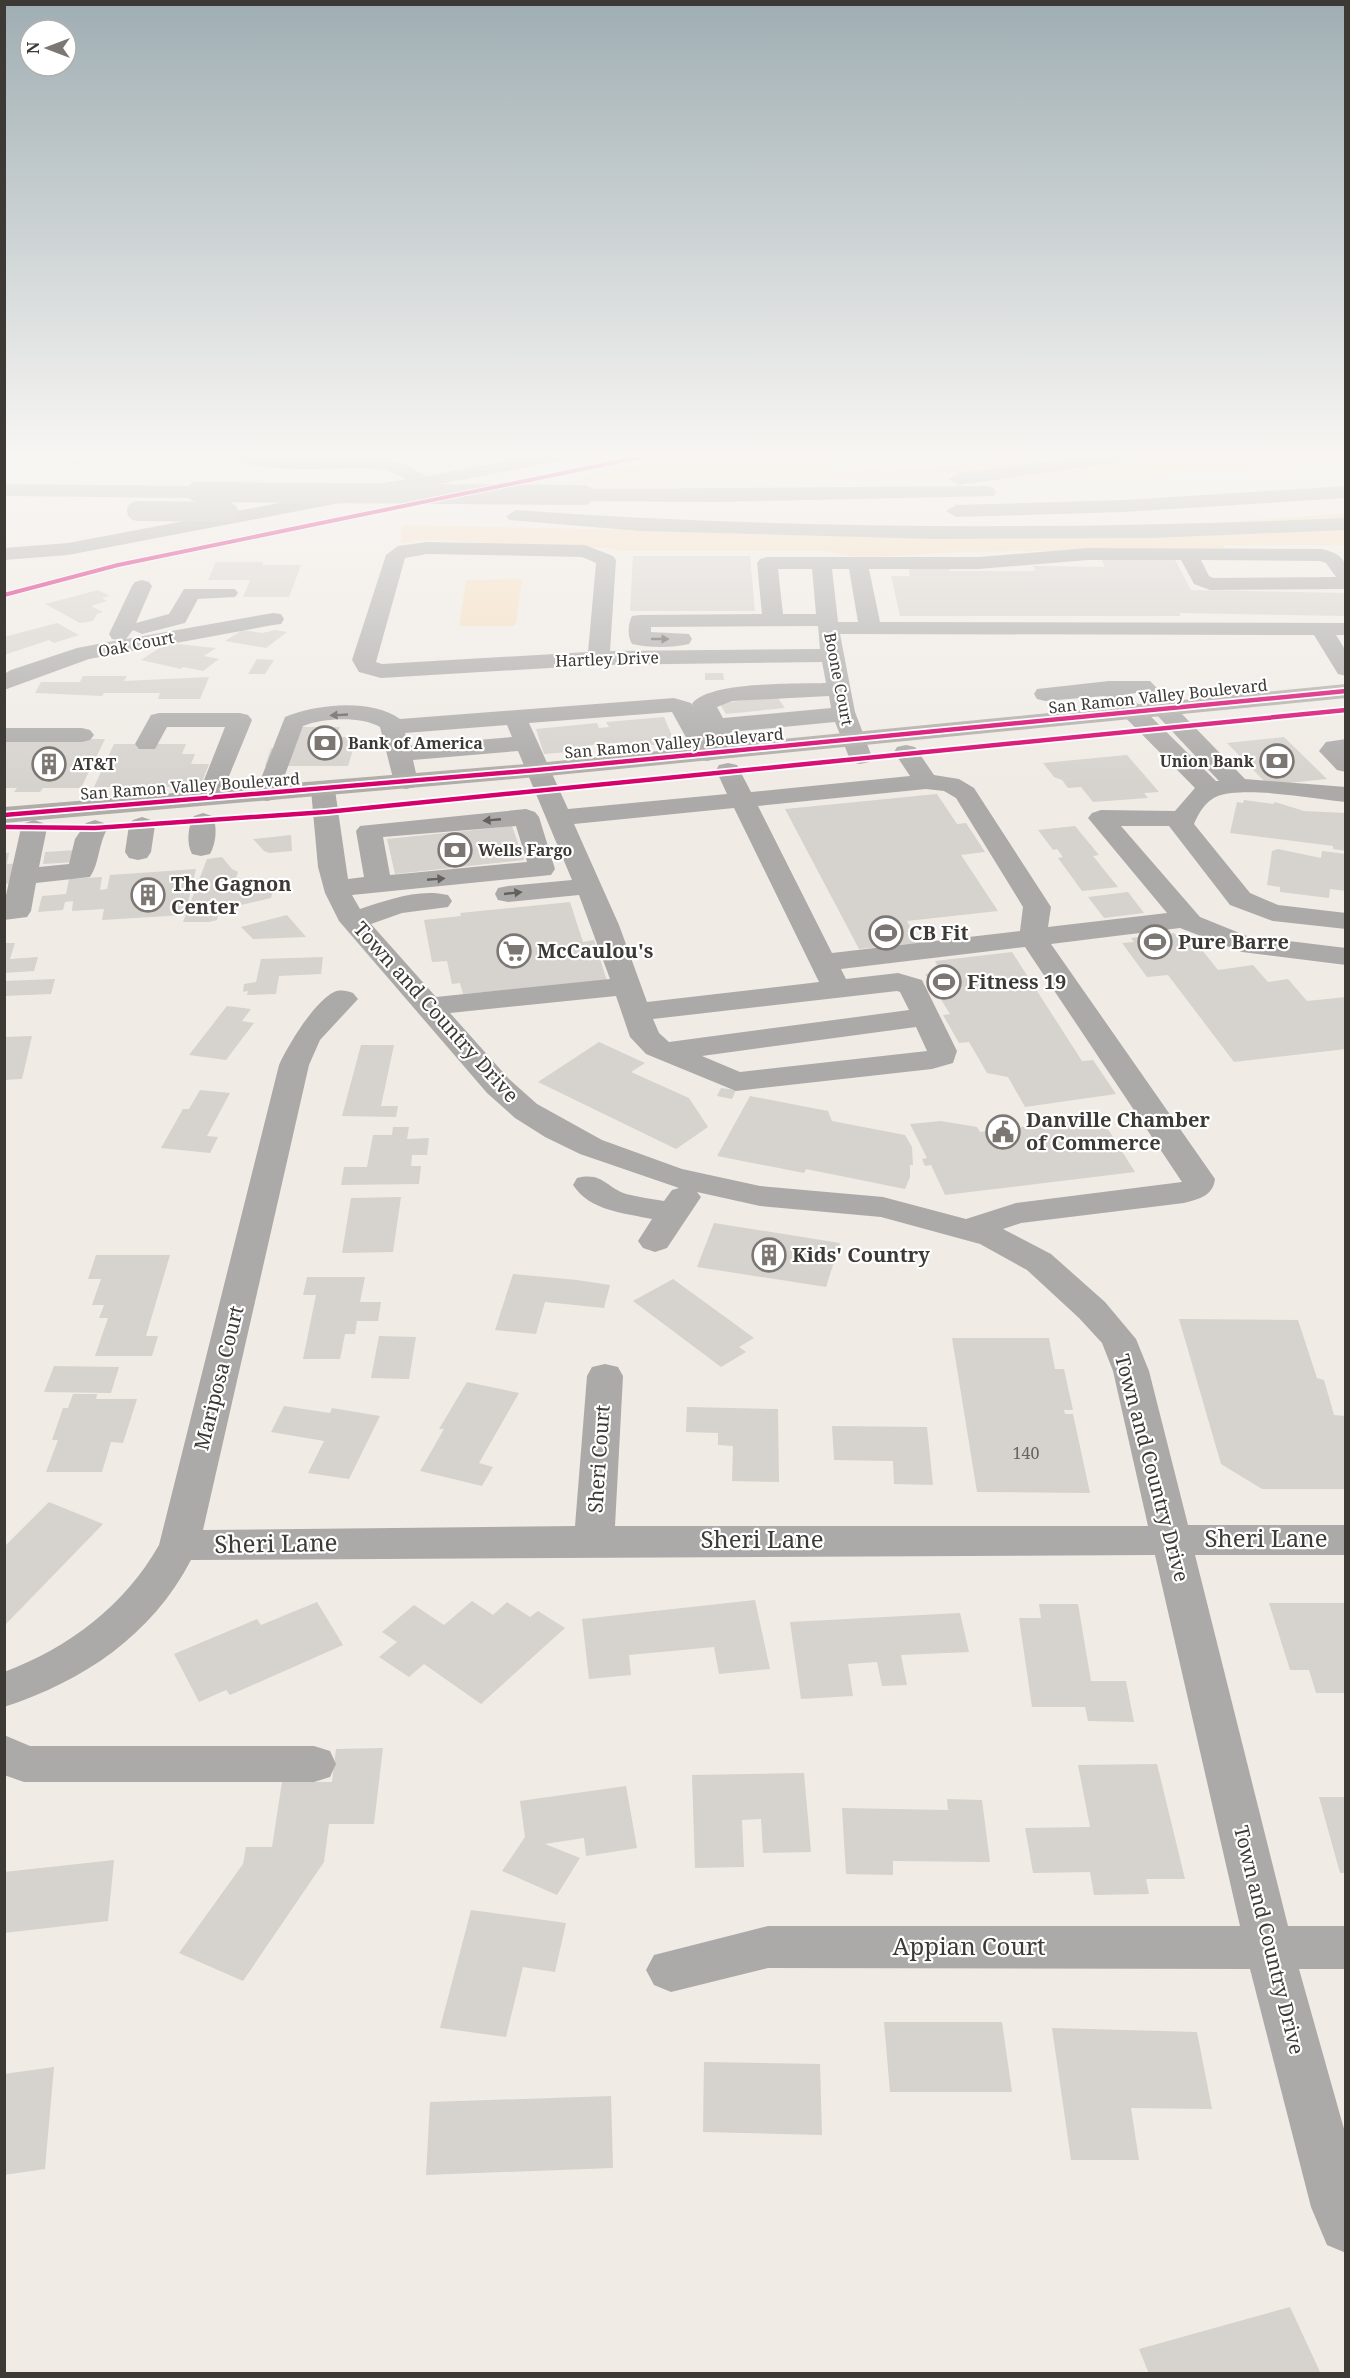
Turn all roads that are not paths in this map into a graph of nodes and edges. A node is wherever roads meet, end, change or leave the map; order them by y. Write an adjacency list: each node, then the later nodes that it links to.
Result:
1 (821, 562): 20 (street, Boone Court)
2 (393, 563): 24 (street, Hartley Drive)
3 (606, 563): 24 (street, Hartley Drive)
4 (768, 563): 16 (street)
5 (826, 563): 9 (street)
6 (982, 563): 9 (street)
7 (1192, 563): 12 (street)
8 (1336, 563): 11 (street)
9 (860, 569): 10 (street); 17 (street); 17 (street)
10 (909, 571)
11 (1346, 578)
12 (1345, 584)
13 (142, 586): 19 (street)
14 (228, 592): 19 (street)
15 (273, 619): 21 (street, Oak Court)
16 (773, 620): 20 (street); 20 (street, one-way to 20)
17 (869, 621): 18 (street); 20 (street)
18 (1331, 631): 22 (street); 25 (street)
19 (120, 634): 21 (street)
20 (830, 635): 24 (street, Hartley Drive); 29 (street, Boone Court)
21 (85, 653): 26 (street, Oak Court)
22 (1346, 654)
23 (4, 657): 26 (street)
24 (599, 658)
25 (1346, 669)
26 (30, 671): 27 (street, Oak Court)
27 (4, 683)
28 (1109, 688): 31 (street); 36 (street); 37 (street)
29 (840, 689): 32 (street); 34 (street, Boone Court)
30 (1346, 691): 36 (main road, San Ramon Valley Boulevard)
31 (1045, 694)
32 (693, 706): 35 (street); 39 (street); 50 (street)
33 (1346, 710): 36 (main road, San Ramon Valley Boulevard)
34 (845, 714): 38 (street); 47 (street, Boone Court)
35 (515, 717): 40 (street); 43 (street)
36 (1173, 717): 37 (main road, San Ramon Valley Boulevard); 54 (street)
37 (1141, 720): 47 (main road, San Ramon Valley Boulevard); 48 (main road, San Ramon Valley Boulevard); 55 (street)
38 (758, 722): 39 (street); 45 (street)
39 (715, 726): 50 (street)
40 (392, 727): 49 (street); 56 (street, one-way to 56)
41 (4, 735): 42 (street)
42 (82, 735)
43 (525, 742): 49 (street); 58 (street)
44 (147, 744): 61 (street)
45 (805, 745): 47 (main road, San Ramon Valley Boulevard); 50 (main road, San Ramon Valley Boulevard)
46 (1346, 746): 51 (street)
47 (856, 749): 48 (main road, San Ramon Valley Boulevard); 50 (main road, San Ramon Valley Boulevard)
48 (906, 752): 53 (street)
49 (399, 754): 52 (street)
50 (722, 759): 58 (main road, San Ramon Valley Boulevard); 59 (street)
51 (1346, 765)
52 (406, 782): 58 (main road, San Ramon Valley Boulevard); 60 (main road, San Ramon Valley Boulevard)
53 (926, 782): 59 (street); 81 (street)
54 (1238, 786): 55 (street); 57 (street)
55 (1211, 790): 64 (street)
56 (256, 794): 60 (main road, San Ramon Valley Boulevard); 61 (main road, San Ramon Valley Boulevard)
57 (1346, 795)
58 (549, 798): 59 (street); 60 (main road, San Ramon Valley Boulevard); 63 (street); 71 (street)
59 (744, 799): 83 (street)
60 (325, 801): 61 (main road, San Ramon Valley Boulevard); 76 (street, Town and Country Drive)
61 (206, 809): 62 (main road, San Ramon Valley Boulevard); 65 (main road, San Ramon Valley Boulevard); 69 (street)
62 (4, 815)
63 (526, 817): 72 (street); 74 (street, one-way to 74)
64 (1182, 819): 78 (street); 80 (street)
65 (142, 825): 68 (main road, San Ramon Valley Boulevard); 70 (street)
66 (4, 827): 67 (main road, San Ramon Valley Boulevard)
67 (34, 828): 68 (main road, San Ramon Valley Boulevard); 73 (street)
68 (95, 828): 73 (street)
69 (201, 848)
70 (138, 852)
71 (575, 857): 72 (street); 75 (street)
72 (539, 861): 74 (street, one-way to 72)
73 (25, 876): 77 (street)
74 (378, 884): 76 (street)
75 (588, 886): 79 (street, one-way to 75); 86 (street)
76 (336, 888): 79 (street, Town and Country Drive)
77 (4, 912)
78 (1186, 920): 81 (street); 82 (street)
79 (353, 921): 87 (street, Town and Country Drive)
80 (1346, 921)
81 (1033, 938): 83 (street); 92 (street)
82 (1346, 957)
83 (823, 963): 84 (street)
84 (835, 988): 86 (street); 88 (street)
85 (343, 999): 97 (street, Mariposa Court)
86 (632, 999): 87 (street); 89 (street)
87 (428, 1007): 90 (street, Town and Country Drive)
88 (927, 1017): 89 (street); 89 (street)
89 (665, 1052)
90 (696, 1182): 91 (street); 92 (street, Town and Country Drive)
91 (590, 1185)
92 (969, 1230): 94 (street, Town and Country Drive)
93 (605, 1376): 96 (street, Sheri Court)
94 (1172, 1538): 95 (street, Sheri Lane); 96 (street, Sheri Lane); 101 (street, Town and Country Drive)
95 (1346, 1540)
96 (594, 1541): 97 (street, Sheri Lane)
97 (178, 1545): 98 (street, Mariposa Court)
98 (4, 1690)
99 (4, 1753): 100 (street)
100 (314, 1764)
101 (1269, 1947): 102 (street, Appian Court); 103 (street, Appian Court); 104 (street, Town and Country Drive)
102 (1346, 1948)
103 (671, 1970)
104 (1346, 2226)

